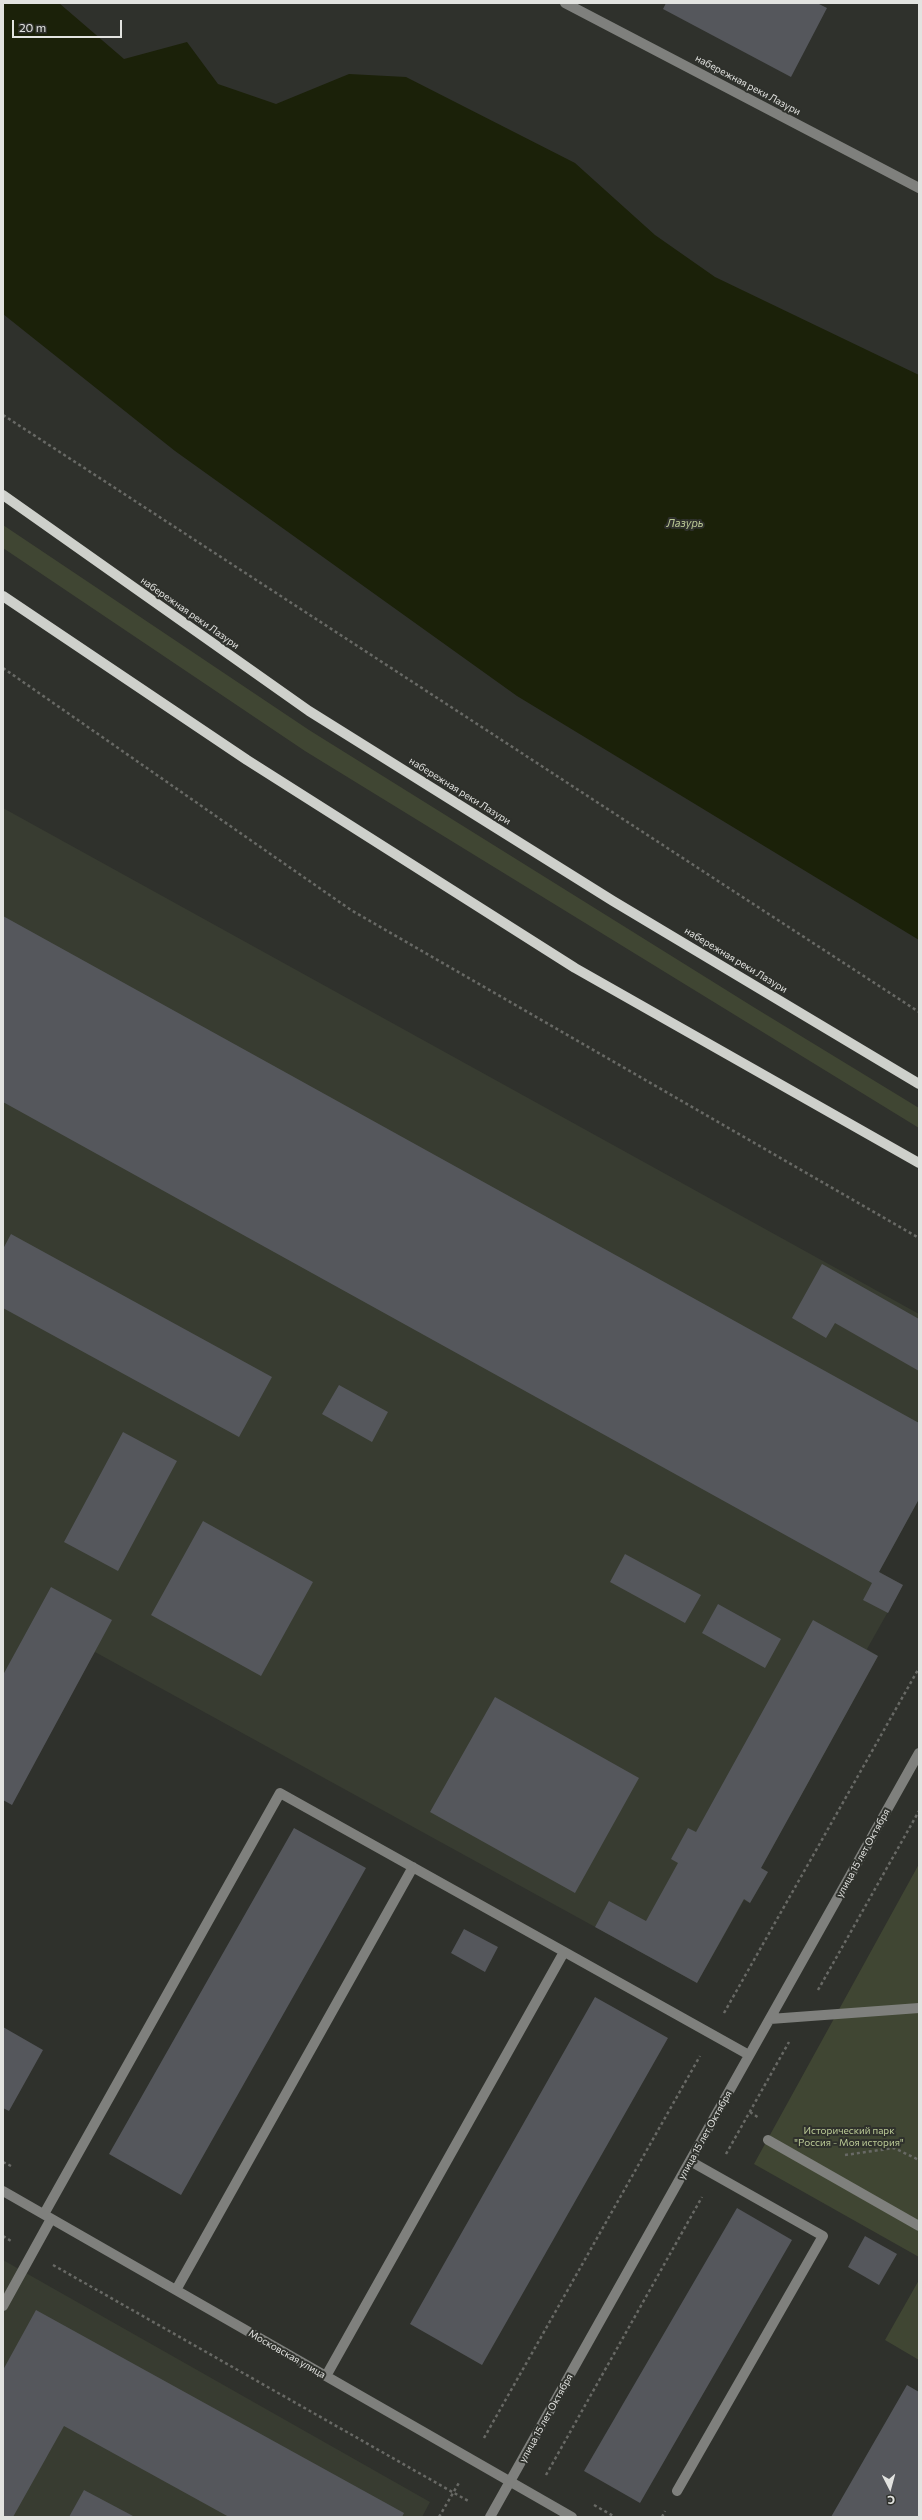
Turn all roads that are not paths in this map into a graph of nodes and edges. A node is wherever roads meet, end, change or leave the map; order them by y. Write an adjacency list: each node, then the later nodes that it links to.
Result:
1 (565, 3): 2 (street, набережная реки Лазури)
2 (919, 188)
3 (3, 495): 5 (main road, набережная реки Лазури)
4 (3, 596): 6 (main road)
5 (919, 1084)
6 (919, 1162)
7 (919, 1753): 11 (street, улица 15 лет Октября)
8 (413, 1867): 9 (street); 16 (street); 18 (street)
9 (564, 1952): 12 (street); 20 (street)
10 (919, 2008): 11 (street)
11 (770, 2019): 12 (street, улица 15 лет Октября)
12 (749, 2055): 14 (street, улица 15 лет Октября)
13 (768, 2140): 17 (street)
14 (690, 2161): 21 (street, улица 15 лет Октября); 22 (street)
15 (3, 2191): 16 (street, Московская улица)
16 (47, 2216): 18 (street, Московская улица); 19 (street)
17 (919, 2226)
18 (176, 2290): 20 (street, Московская улица)
19 (3, 2306)
20 (326, 2376): 21 (street, Московская улица)
21 (510, 2481): 23 (street, улица 15 лет Октября); 24 (street, Московская улица)
22 (677, 2491)
23 (490, 2516)
24 (572, 2517)

